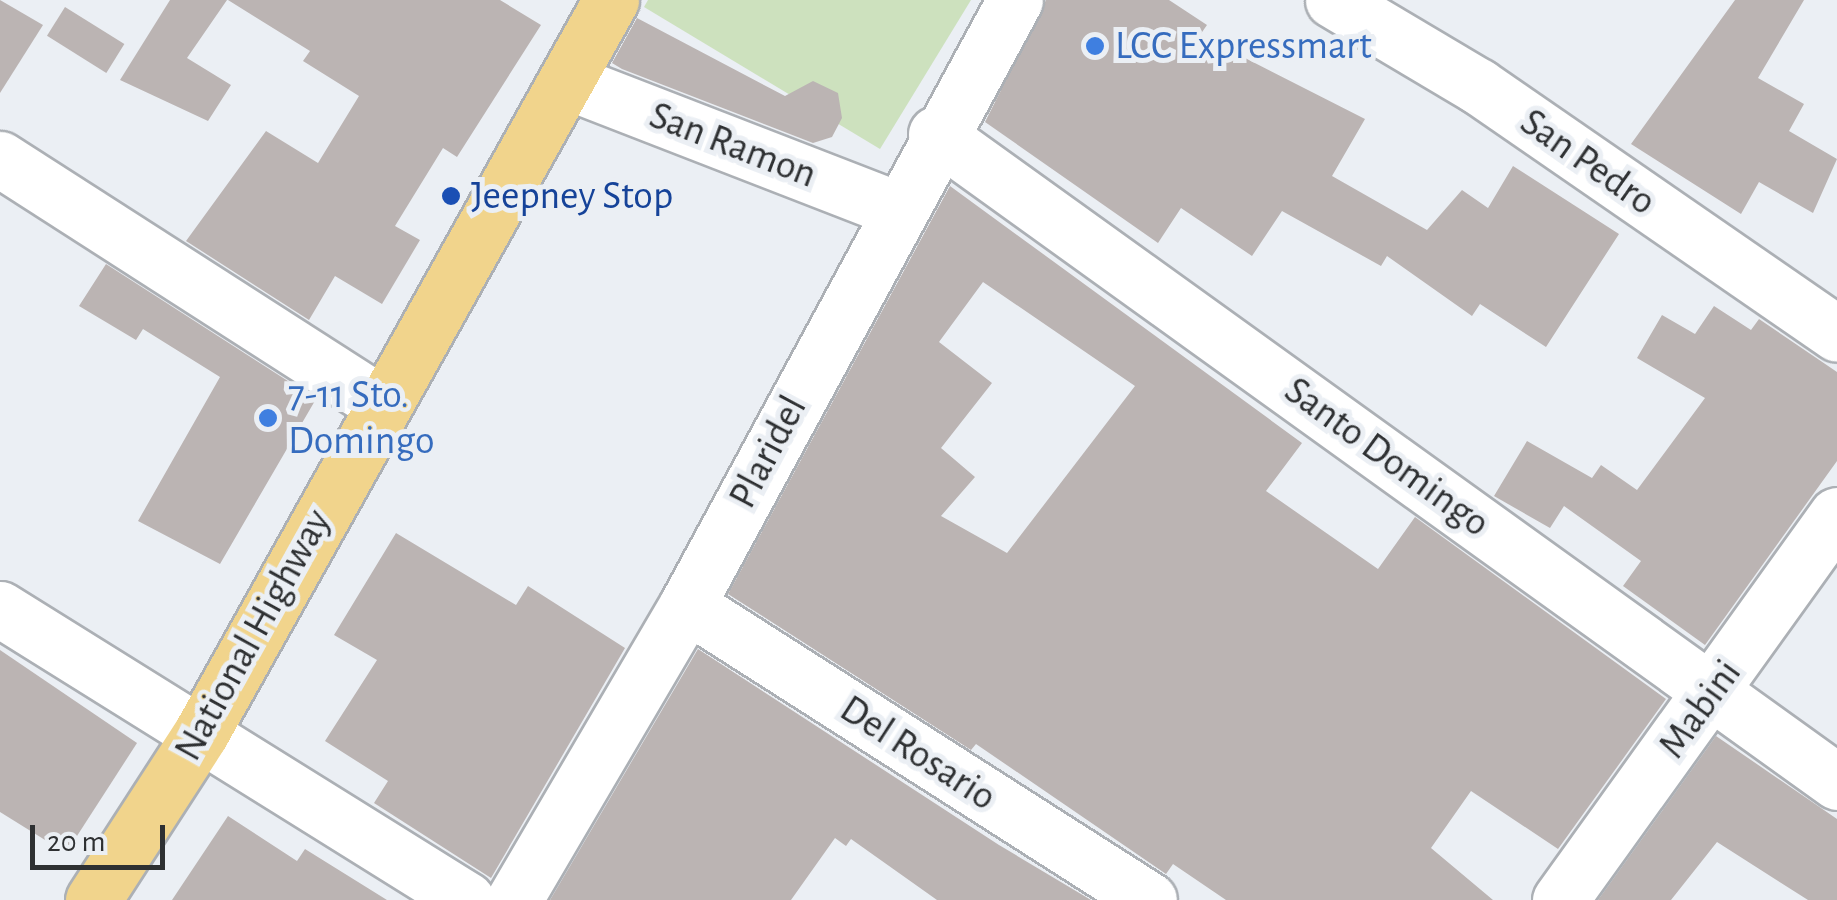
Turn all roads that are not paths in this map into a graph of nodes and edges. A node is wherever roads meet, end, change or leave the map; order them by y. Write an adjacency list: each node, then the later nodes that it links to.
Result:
1 (612, 0): 4 (main road, National Highway)
2 (1014, 0): 5 (street, Plaridel)
3 (1333, 0): 8 (street, San Pedro)
4 (569, 82): 7 (street, San Ramon); 9 (main road, National Highway)
5 (936, 134): 7 (street, Plaridel); 13 (street, Santo Domingo)
6 (0, 159): 9 (street)
7 (897, 209): 11 (street, Plaridel)
8 (1837, 334)
9 (382, 404): 14 (main road, National Highway)
10 (1837, 515): 13 (street, Mabini)
11 (688, 606): 18 (street, Plaridel); 19 (street, Del Rosario)
12 (0, 610): 14 (street)
13 (1714, 692): 15 (street, Santo Domingo); 20 (street, Mabini)
14 (201, 733): 16 (main road, National Highway); 17 (street)
15 (1837, 782)
16 (93, 900)
17 (467, 900)
18 (514, 900)
19 (1150, 900)
20 (1560, 900)

